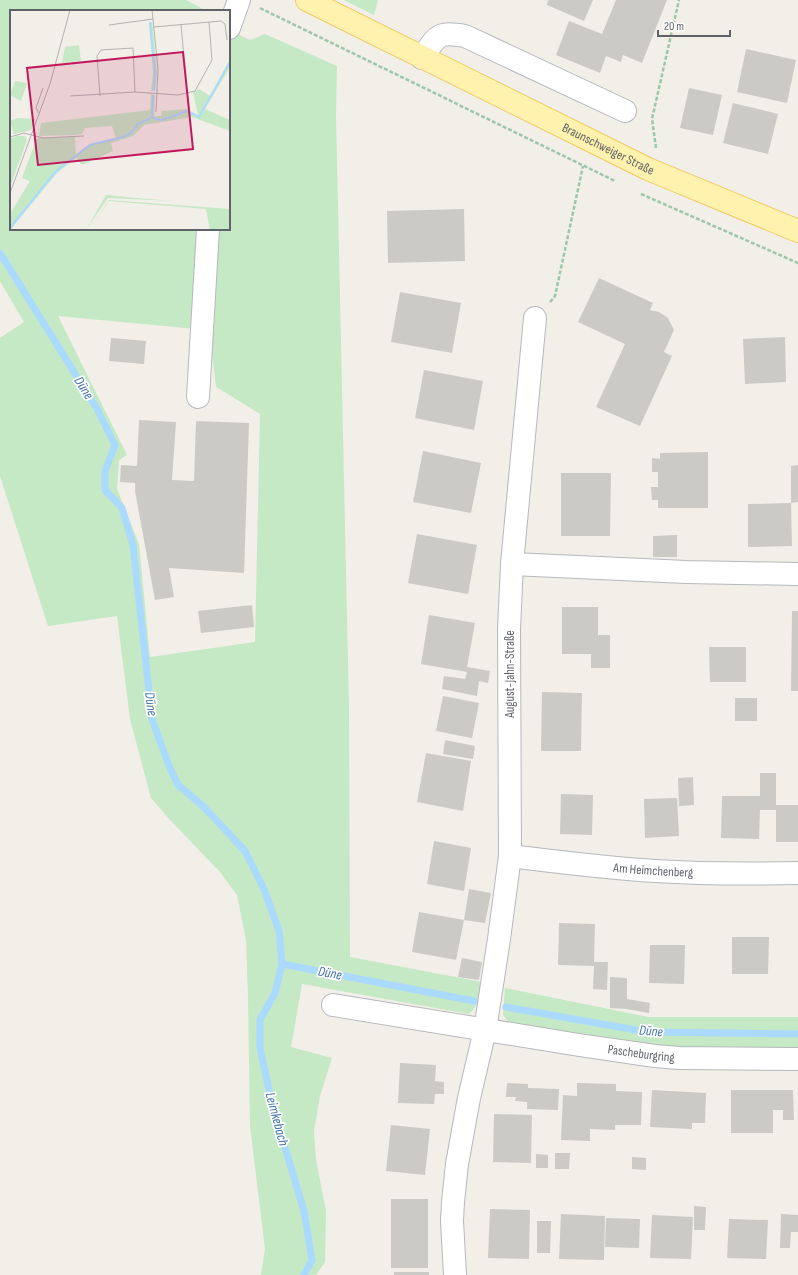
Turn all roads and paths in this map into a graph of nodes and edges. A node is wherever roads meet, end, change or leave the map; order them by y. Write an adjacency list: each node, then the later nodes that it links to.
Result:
1 (307, 0): 5 (main road, Braunschweiger Straße)
2 (679, 0): 8 (path)
3 (249, 3): 4 (street); 7 (path)
4 (230, 27)
5 (422, 58): 6 (street); 8 (main road, Braunschweiger Straße)
6 (625, 112)
7 (584, 166): 9 (path); 13 (path)
8 (648, 169): 11 (main road, Braunschweiger Straße); 12 (path)
9 (617, 182)
10 (208, 230): 14 (street)
11 (798, 231)
12 (798, 263)
13 (535, 318): 15 (street, August-Jahn-Straße)
14 (198, 397)
15 (512, 564): 16 (street); 17 (street, August-Jahn-Straße)
16 (798, 574)
17 (510, 856): 18 (street, Am Heimchenberg); 20 (street, August-Jahn-Straße)
18 (798, 873)
19 (333, 1005): 20 (street, Pascheburgring)
20 (485, 1030): 21 (street, Pascheburgring); 22 (street)
21 (798, 1060)
22 (455, 1275)

